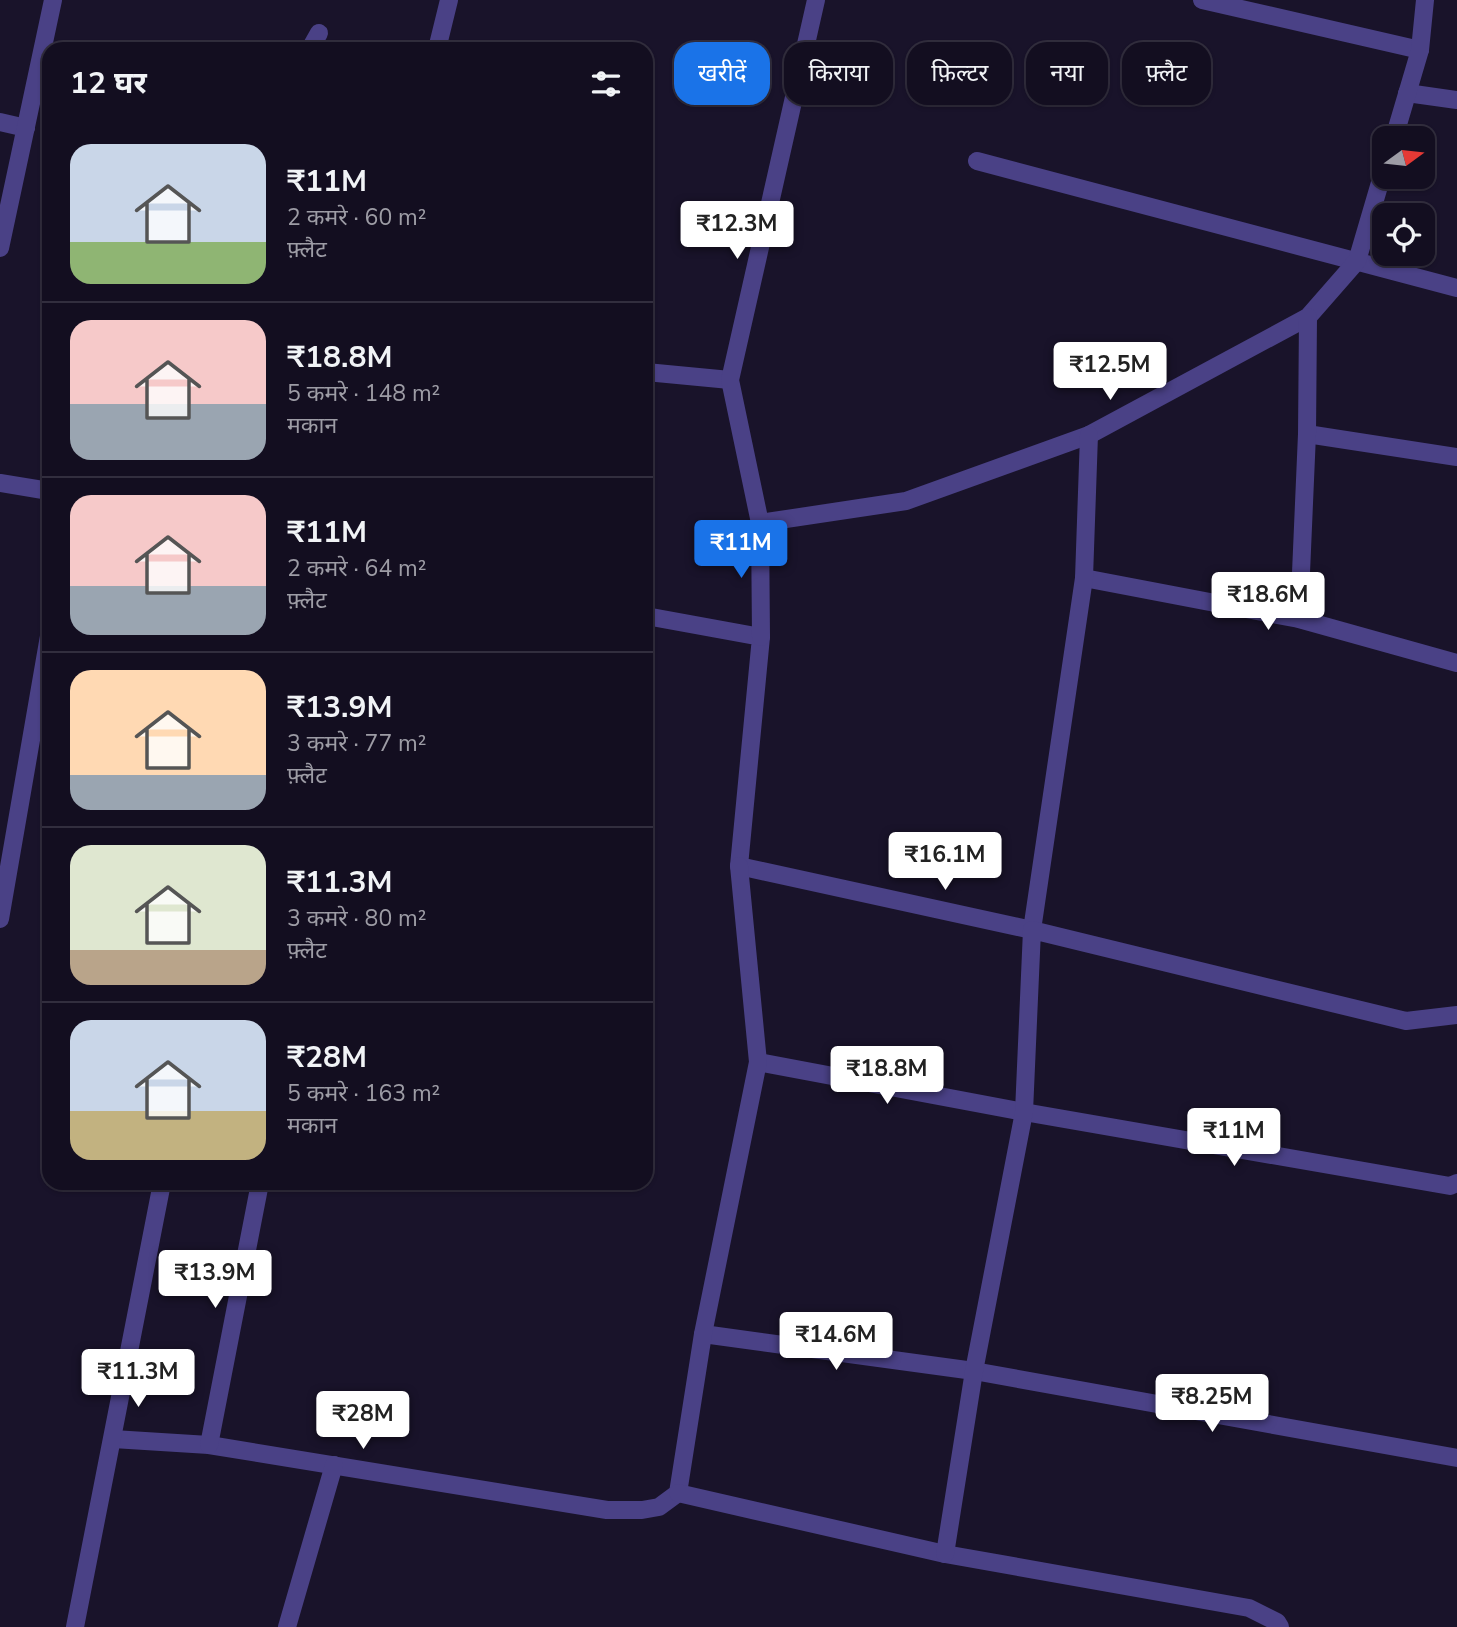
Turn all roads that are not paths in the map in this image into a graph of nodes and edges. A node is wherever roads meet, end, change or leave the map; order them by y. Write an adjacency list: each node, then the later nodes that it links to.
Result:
1 (54, 0): 6 (street)
2 (449, 0): 7 (street)
3 (816, 0): 22 (street)
4 (1202, 0): 8 (street)
5 (1425, 0): 8 (street)
6 (45, 42)
7 (438, 42)
8 (1420, 50): 10 (street)
9 (42, 55): 14 (street)
10 (1407, 93): 11 (street); 13 (street)
11 (1457, 100)
12 (0, 122): 14 (street)
13 (1397, 126)
14 (26, 128): 17 (street)
15 (977, 162): 18 (street)
16 (1378, 189): 18 (street)
17 (0, 248)
18 (1357, 261): 19 (street); 20 (street)
19 (1457, 288)
20 (1308, 317): 23 (street); 24 (street)
21 (653, 373): 22 (street)
22 (730, 380): 28 (street)
23 (1307, 434): 25 (street); 31 (street)
24 (1088, 435): 28 (street); 29 (street)
25 (1457, 457)
26 (0, 483): 27 (street)
27 (42, 490)
28 (760, 523): 32 (street)
29 (1084, 578): 31 (street); 37 (street)
30 (653, 617): 32 (street)
31 (1300, 619): 33 (street)
32 (761, 637): 35 (street)
33 (1457, 663)
34 (42, 676): 36 (street)
35 (739, 866): 37 (street); 39 (street)
36 (0, 919)
37 (1031, 930): 38 (street); 40 (street)
38 (1457, 1015)
39 (758, 1062): 40 (street); 44 (street)
40 (1024, 1112): 41 (street); 45 (street)
41 (1457, 1183)
42 (161, 1190): 46 (street)
43 (259, 1190): 47 (street)
44 (703, 1334): 45 (street); 50 (street)
45 (974, 1371): 48 (street); 51 (street)
46 (113, 1439): 47 (street); 52 (street)
47 (209, 1445): 49 (street)
48 (1457, 1458)
49 (334, 1465): 50 (street); 53 (street)
50 (678, 1493): 51 (street)
51 (945, 1554): 54 (street)
52 (75, 1627)
53 (287, 1627)
54 (1280, 1627)

